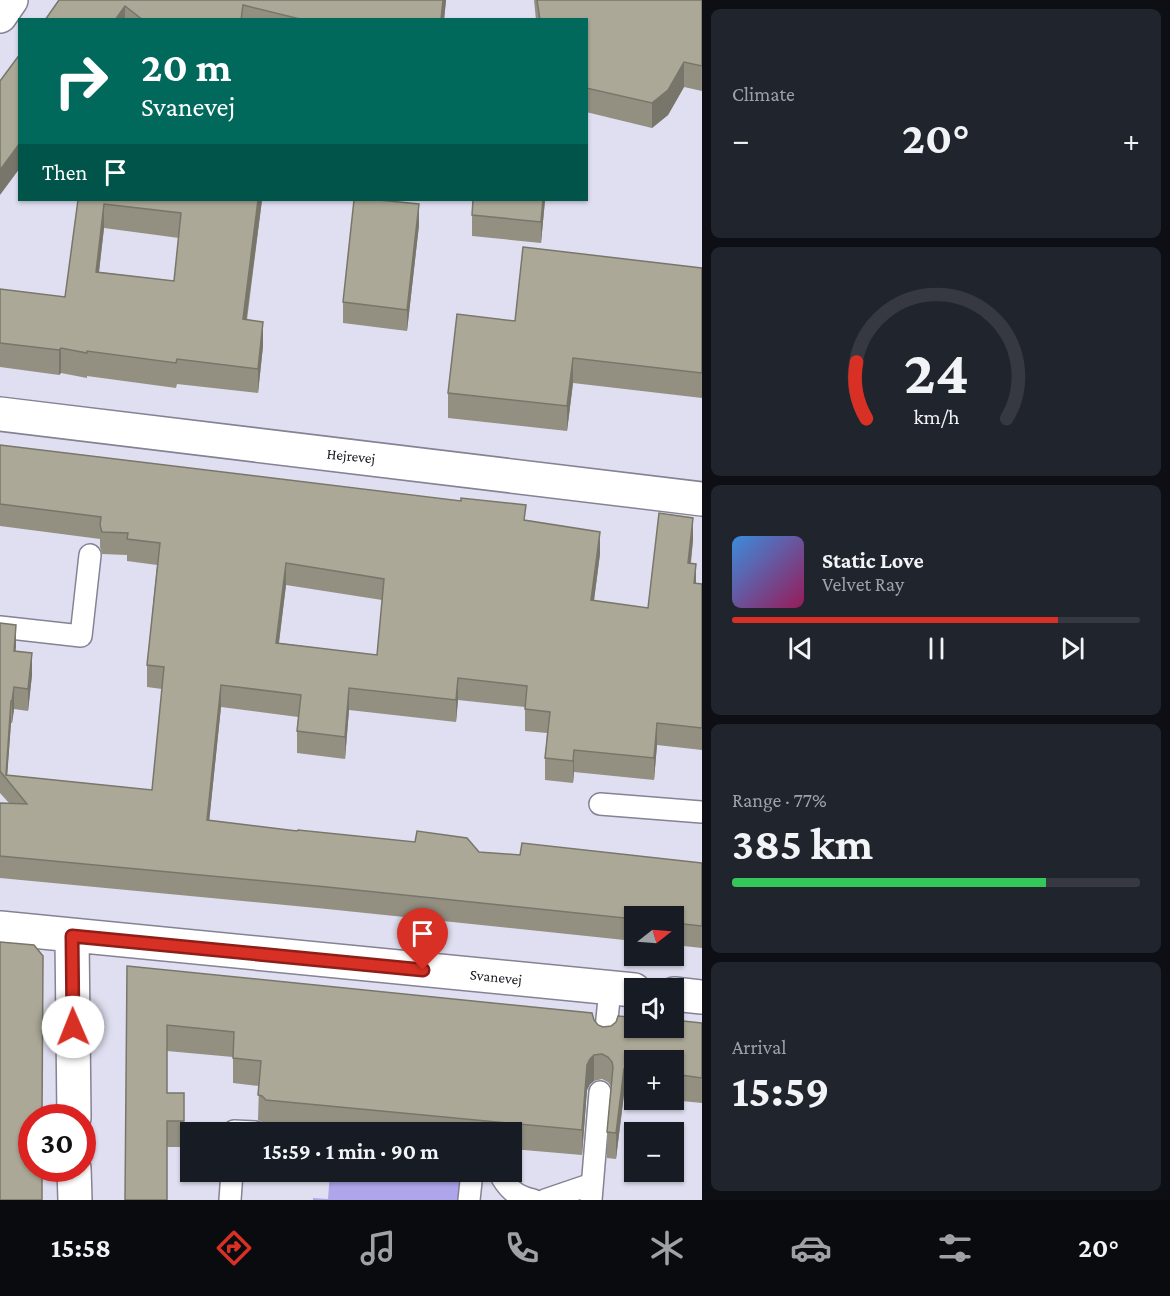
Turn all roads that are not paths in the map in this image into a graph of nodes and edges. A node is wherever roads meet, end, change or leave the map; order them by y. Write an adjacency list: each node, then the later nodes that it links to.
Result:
1 (11, 0): 2 (street)
2 (0, 16)
3 (0, 414): 4 (street, Hejrevej)
4 (702, 499)
5 (90, 555): 6 (lane)
6 (0, 627)
7 (600, 804): 8 (lane)
8 (702, 812)
9 (0, 928): 10 (street, Svanevej)
10 (72, 936): 11 (street, Svanevej); 16 (street)
11 (622, 989): 14 (lane)
12 (684, 995): 13 (street)
13 (702, 997)
14 (605, 1040)
15 (600, 1092): 21 (lane)
16 (74, 1104)
17 (74, 1182): 22 (street)
18 (231, 1182): 23 (lane)
19 (471, 1182): 24 (lane)
20 (504, 1182): 25 (lane)
21 (592, 1192): 26 (lane)
22 (75, 1200)
23 (230, 1200)
24 (469, 1200)
25 (533, 1200)
26 (545, 1200)

